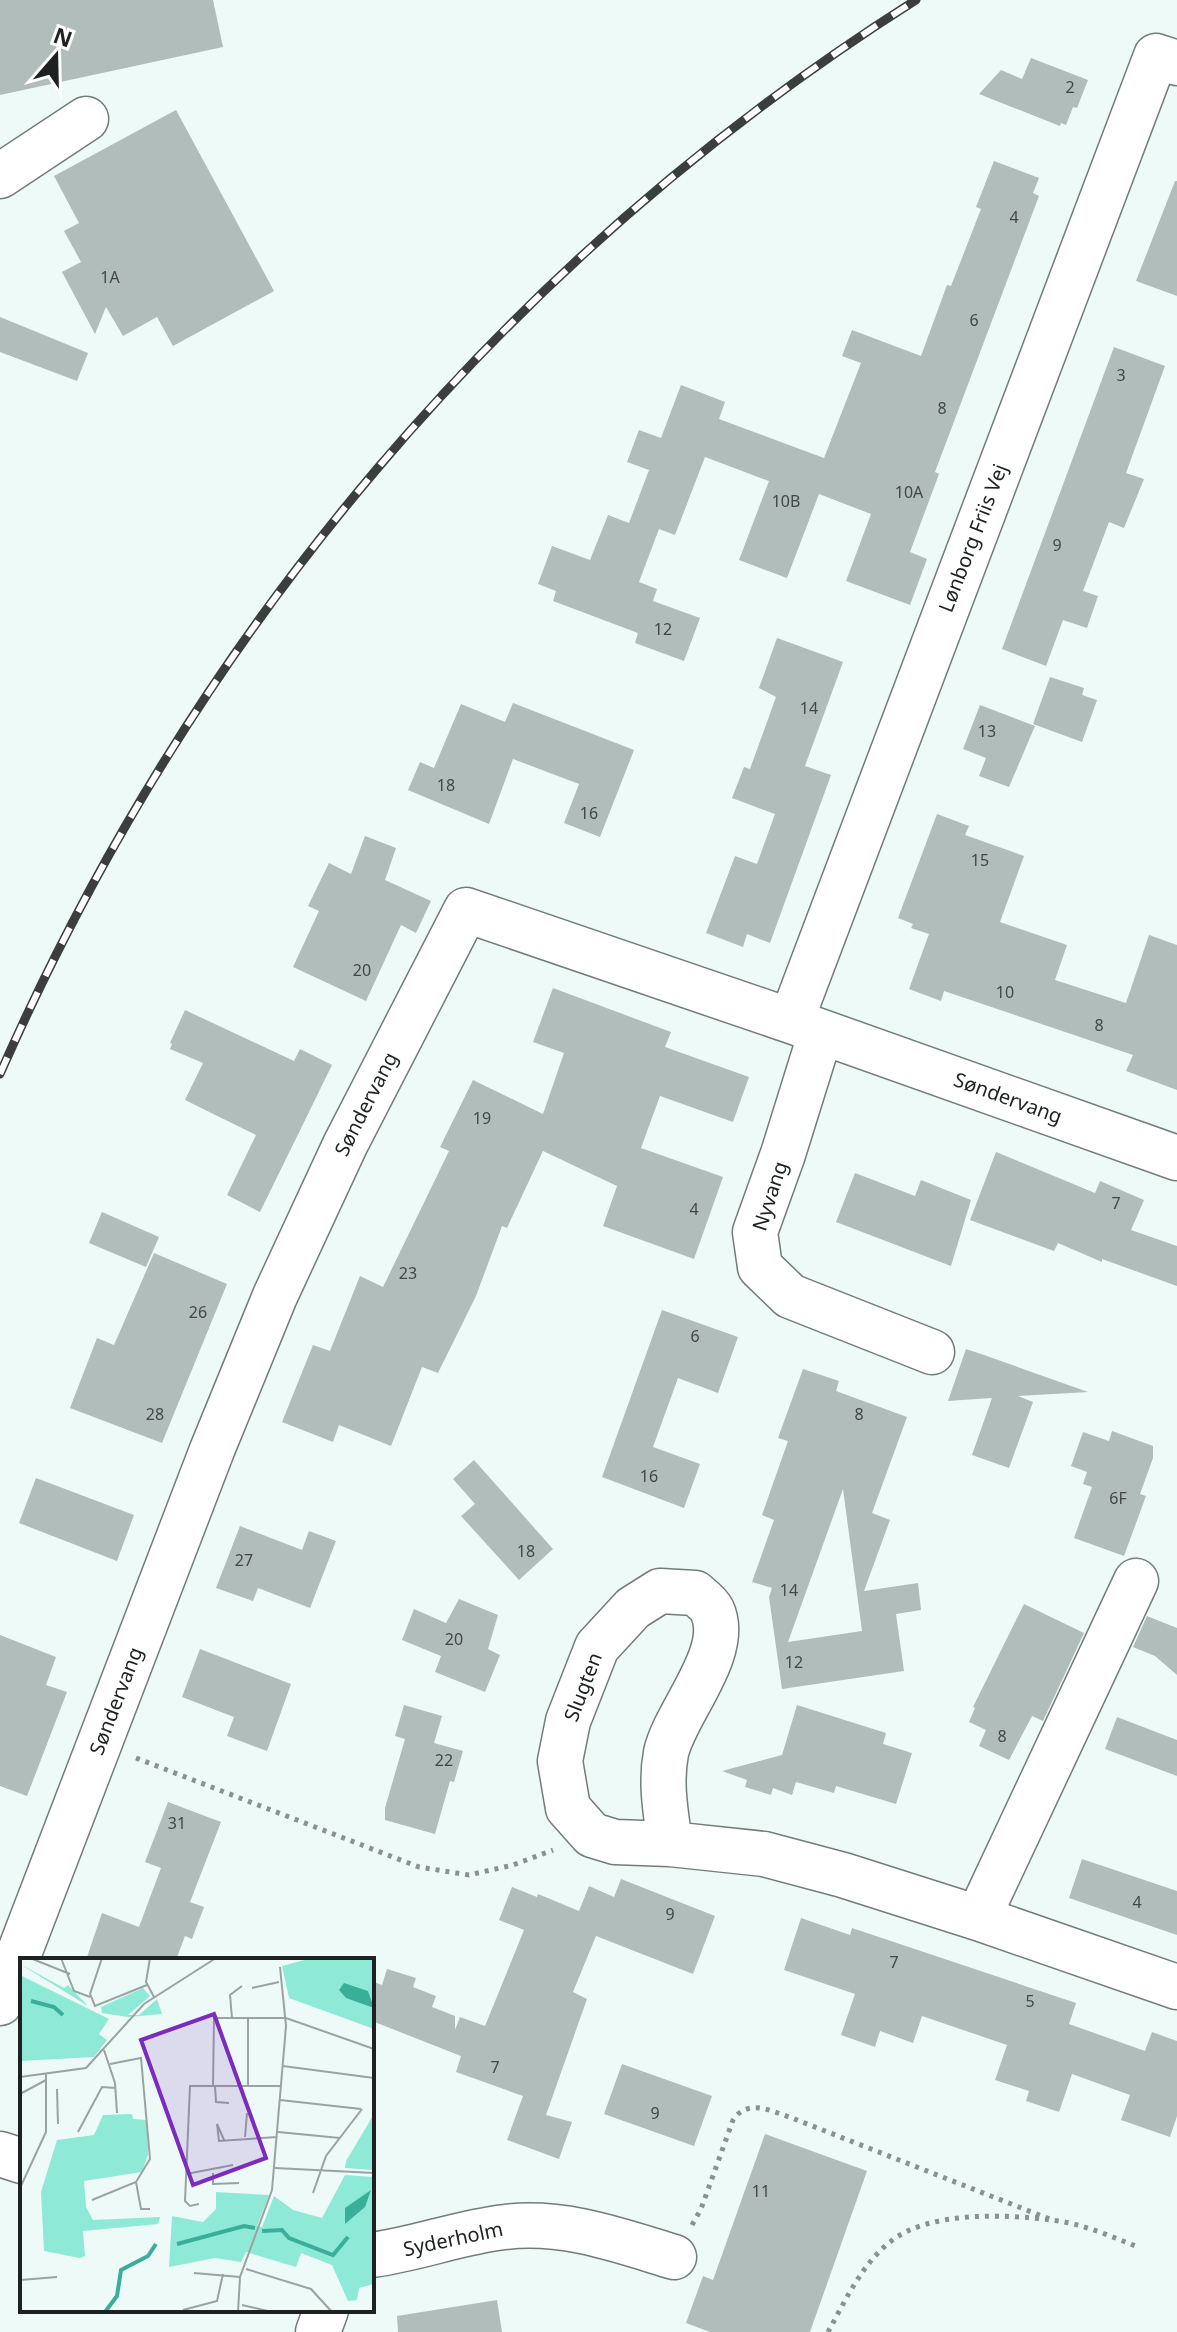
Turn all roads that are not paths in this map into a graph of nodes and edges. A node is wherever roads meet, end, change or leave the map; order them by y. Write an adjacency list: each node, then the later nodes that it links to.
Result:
1 (1167, 59): 4 (street, Lønborg Friis Vej)
2 (86, 119): 3 (street)
3 (0, 176)
4 (806, 1026): 5 (street, Søndervang); 6 (street, Nyvang); 11 (street, Søndervang)
5 (1177, 1158)
6 (932, 1352)
7 (1136, 1581): 9 (street)
8 (670, 1844): 8 (street, Slugten); 9 (street)
9 (978, 1918): 10 (street)
10 (1177, 1987)
11 (0, 2003)
12 (0, 2154): 13 (street)
13 (20, 2160)
14 (374, 2255): 15 (street, Syderholm)
15 (674, 2257)
16 (325, 2312): 17 (street)
17 (318, 2332)

